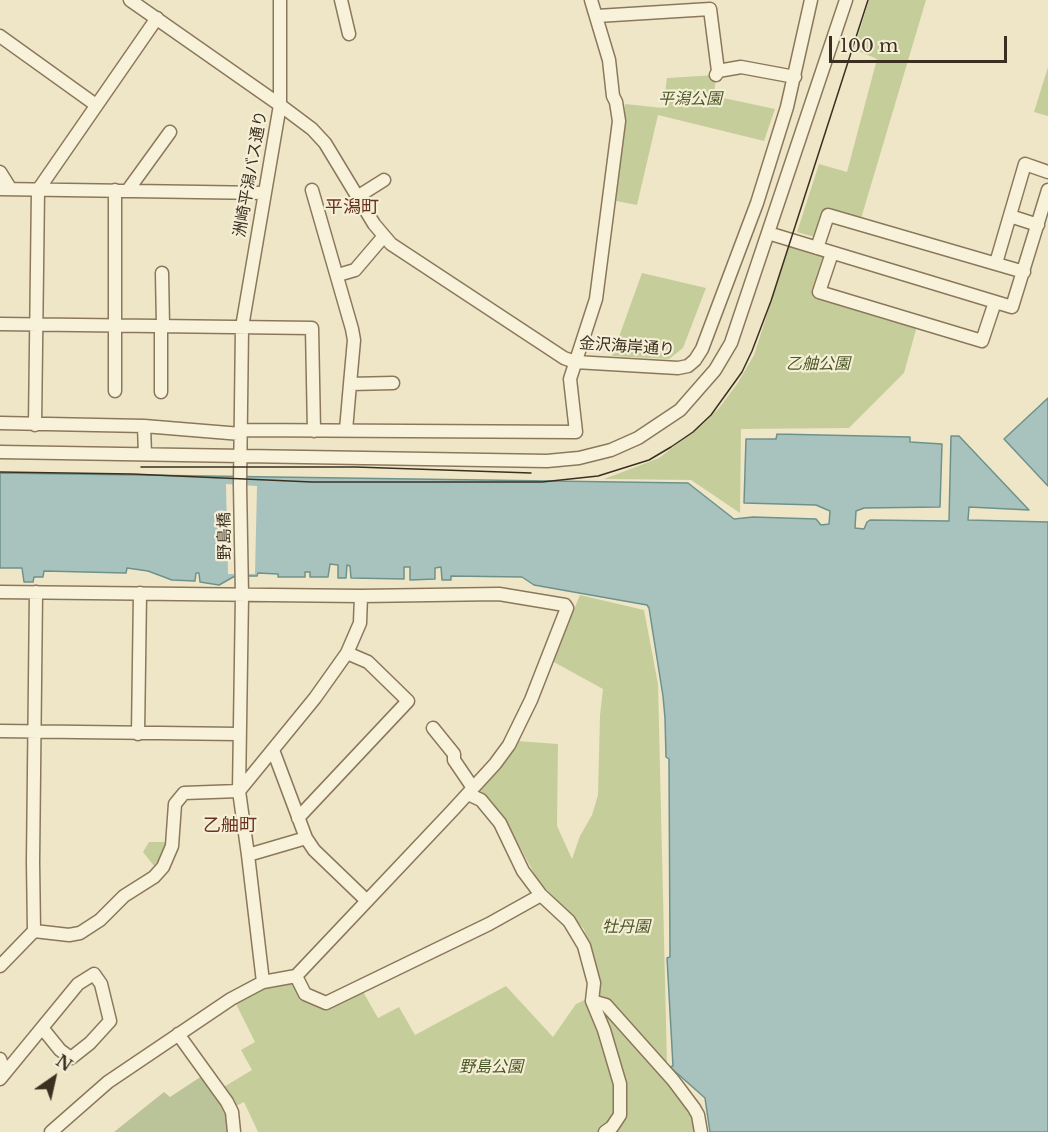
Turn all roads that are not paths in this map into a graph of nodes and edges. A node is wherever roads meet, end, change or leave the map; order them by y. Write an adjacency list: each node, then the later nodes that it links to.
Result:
1 (130, 0): 9 (street, 洲崎平潟バス通り)
2 (280, 0): 14 (street)
3 (341, 0): 10 (street)
4 (591, 0): 8 (street)
5 (811, 0): 12 (street, 金沢海岸通り)
6 (846, 0): 29 (street)
7 (672, 5): 8 (street); 12 (street)
8 (597, 16): 43 (street)
9 (157, 18): 13 (street); 14 (street, 洲崎平潟バス通り)
10 (349, 34)
11 (0, 36): 13 (street)
12 (795, 77): 43 (street, 金沢海岸通り)
13 (96, 105): 20 (street)
14 (280, 105): 25 (street, 洲崎平潟バス通り); 26 (street, 金沢海岸通り)
15 (170, 132): 22 (street)
16 (0, 172): 19 (street)
17 (1048, 172): 27 (street)
18 (384, 180): 26 (street)
19 (5, 188): 20 (street)
20 (38, 190): 21 (street); 39 (street)
21 (115, 190): 22 (street); 40 (street)
22 (128, 190): 25 (street)
23 (312, 190): 36 (street)
24 (1048, 190): 28 (street)
25 (264, 193): 42 (street, 洲崎平潟バス通り)
26 (357, 197): 30 (street, 金沢海岸通り)
27 (1010, 216): 28 (street); 33 (street)
28 (1038, 225): 34 (street)
29 (768, 233): 31 (street); 56 (street)
30 (384, 236): 36 (street); 43 (street, 金沢海岸通り)
31 (817, 248): 32 (street); 33 (street)
32 (832, 253): 37 (street); 37 (street)
33 (996, 263): 34 (street)
34 (1024, 272): 37 (street)
35 (162, 273): 41 (street)
36 (338, 275): 45 (street)
37 (995, 302)
38 (0, 324): 39 (street)
39 (37, 324): 40 (street); 49 (street)
40 (115, 325): 41 (street); 46 (street)
41 (163, 326): 42 (street); 47 (street)
42 (242, 327): 52 (street); 53 (street, 洲崎平潟バス通り)
43 (575, 362): 51 (street)
44 (393, 383): 45 (street)
45 (350, 384): 51 (street)
46 (115, 391)
47 (161, 392)
48 (0, 423): 49 (street)
49 (35, 425): 50 (street)
50 (144, 426): 53 (street); 55 (street)
51 (346, 430): 52 (street)
52 (314, 431): 53 (street)
53 (241, 432): 56 (street, 洲崎平潟バス通り)
54 (0, 452): 55 (street)
55 (145, 454): 56 (street)
56 (240, 456): 60 (street, 野島橋)
57 (0, 592): 58 (street)
58 (36, 592): 59 (street); 65 (street)
59 (140, 593): 60 (street); 66 (street)
60 (242, 595): 61 (street); 67 (street, 野島橋)
61 (361, 596): 62 (street); 70 (street)
62 (347, 653): 68 (street); 71 (street)
63 (433, 728): 70 (street)
64 (0, 731): 65 (street)
65 (35, 732): 66 (street); 76 (street)
66 (138, 734): 67 (street)
67 (238, 734): 69 (street, 野島橋)
68 (273, 750): 69 (street); 71 (street)
69 (239, 791): 73 (street, 野島橋); 76 (street)
70 (470, 791): 74 (street); 75 (street)
71 (298, 818): 72 (street)
72 (306, 838): 73 (street); 75 (street)
73 (248, 855): 79 (street, 野島橋)
74 (541, 895): 78 (street); 80 (street)
75 (367, 901): 78 (street)
76 (34, 931): 77 (street)
77 (0, 966)
78 (296, 976): 79 (street)
79 (263, 982): 82 (street)
80 (592, 1001): 87 (street); 88 (street)
81 (43, 1029): 81 (street); 84 (street)
82 (178, 1034): 85 (street); 86 (street)
83 (0, 1059): 84 (street)
84 (3, 1076)
85 (51, 1132)
86 (234, 1132)
87 (605, 1132)
88 (701, 1132)

